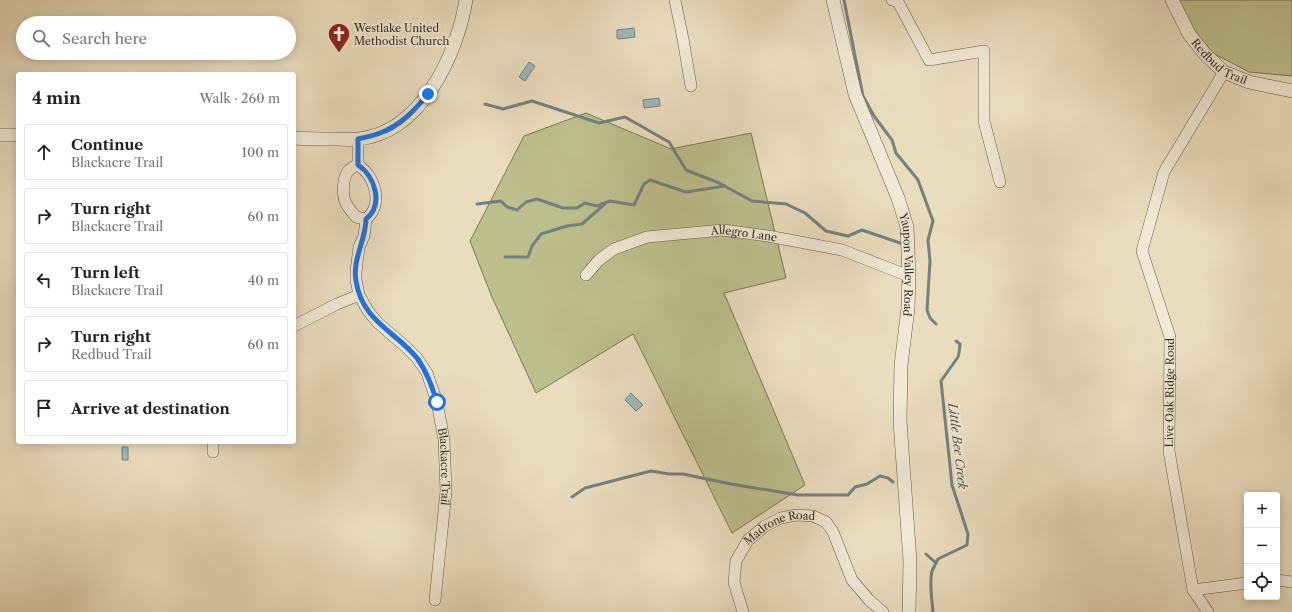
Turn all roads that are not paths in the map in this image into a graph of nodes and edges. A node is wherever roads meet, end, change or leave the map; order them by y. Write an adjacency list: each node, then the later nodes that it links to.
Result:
1 (466, 0): 12 (street)
2 (675, 0): 7 (street)
3 (833, 0): 17 (street, Yaupon Valley Road)
4 (892, 0): 14 (street)
5 (1172, 0): 6 (street, Redbud Trail)
6 (1224, 72): 8 (street, Redbud Trail); 23 (street, Live Oak Ridge Road)
7 (691, 86)
8 (1292, 91)
9 (0, 135): 10 (street)
10 (16, 135)
11 (296, 138): 12 (street)
12 (358, 139): 13 (street)
13 (358, 165): 15 (street, Blackacre Trail); 15 (street)
14 (1000, 182)
15 (366, 219): 18 (street, Blackacre Trail)
16 (586, 274): 17 (street, Allegro Lane)
17 (909, 276): 27 (street, Yaupon Valley Road)
18 (359, 295): 19 (street); 24 (street, Blackacre Trail)
19 (296, 325)
20 (1280, 580): 21 (street)
21 (1292, 582)
22 (1244, 583): 23 (street)
23 (1193, 590): 28 (street, Live Oak Ridge Road)
24 (435, 600)
25 (743, 612): 26 (street, Madrone Road)
26 (884, 612)
27 (909, 612)
28 (1208, 612)

